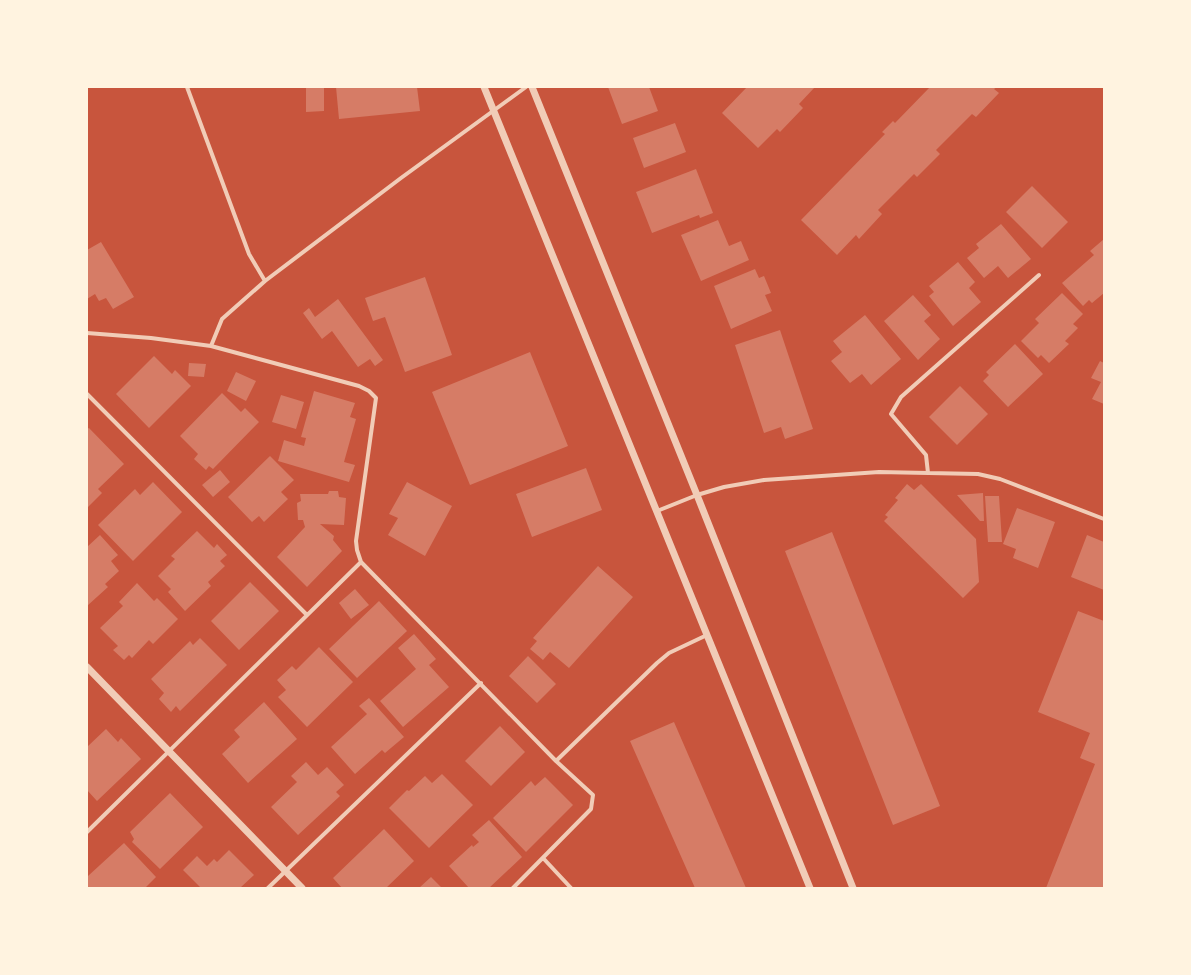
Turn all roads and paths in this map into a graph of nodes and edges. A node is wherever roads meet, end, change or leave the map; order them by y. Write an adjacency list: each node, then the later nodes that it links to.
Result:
1 (186, 87): 7 (street)
2 (484, 87): 5 (street)
3 (526, 87): 5 (street)
4 (532, 87): 12 (street)
5 (494, 111): 7 (street); 13 (street)
6 (1039, 275): 11 (street)
7 (265, 281): 9 (street)
8 (87, 333): 9 (street)
9 (211, 346): 15 (street)
10 (87, 394): 16 (street)
11 (928, 473): 12 (street); 14 (street)
12 (697, 495): 13 (street); 30 (street)
13 (657, 511): 17 (street)
14 (1104, 519)
15 (361, 562): 16 (street); 19 (street)
16 (307, 615): 20 (street)
17 (707, 635): 21 (street); 29 (street)
18 (87, 667): 20 (street)
19 (481, 683): 21 (street); 24 (street)
20 (170, 751): 22 (street); 24 (street)
21 (556, 761): 23 (street)
22 (87, 832)
23 (543, 858): 27 (street); 28 (street)
24 (286, 871): 25 (street); 26 (street)
25 (268, 888)
26 (302, 888)
27 (513, 888)
28 (571, 888)
29 (810, 888)
30 (853, 888)

